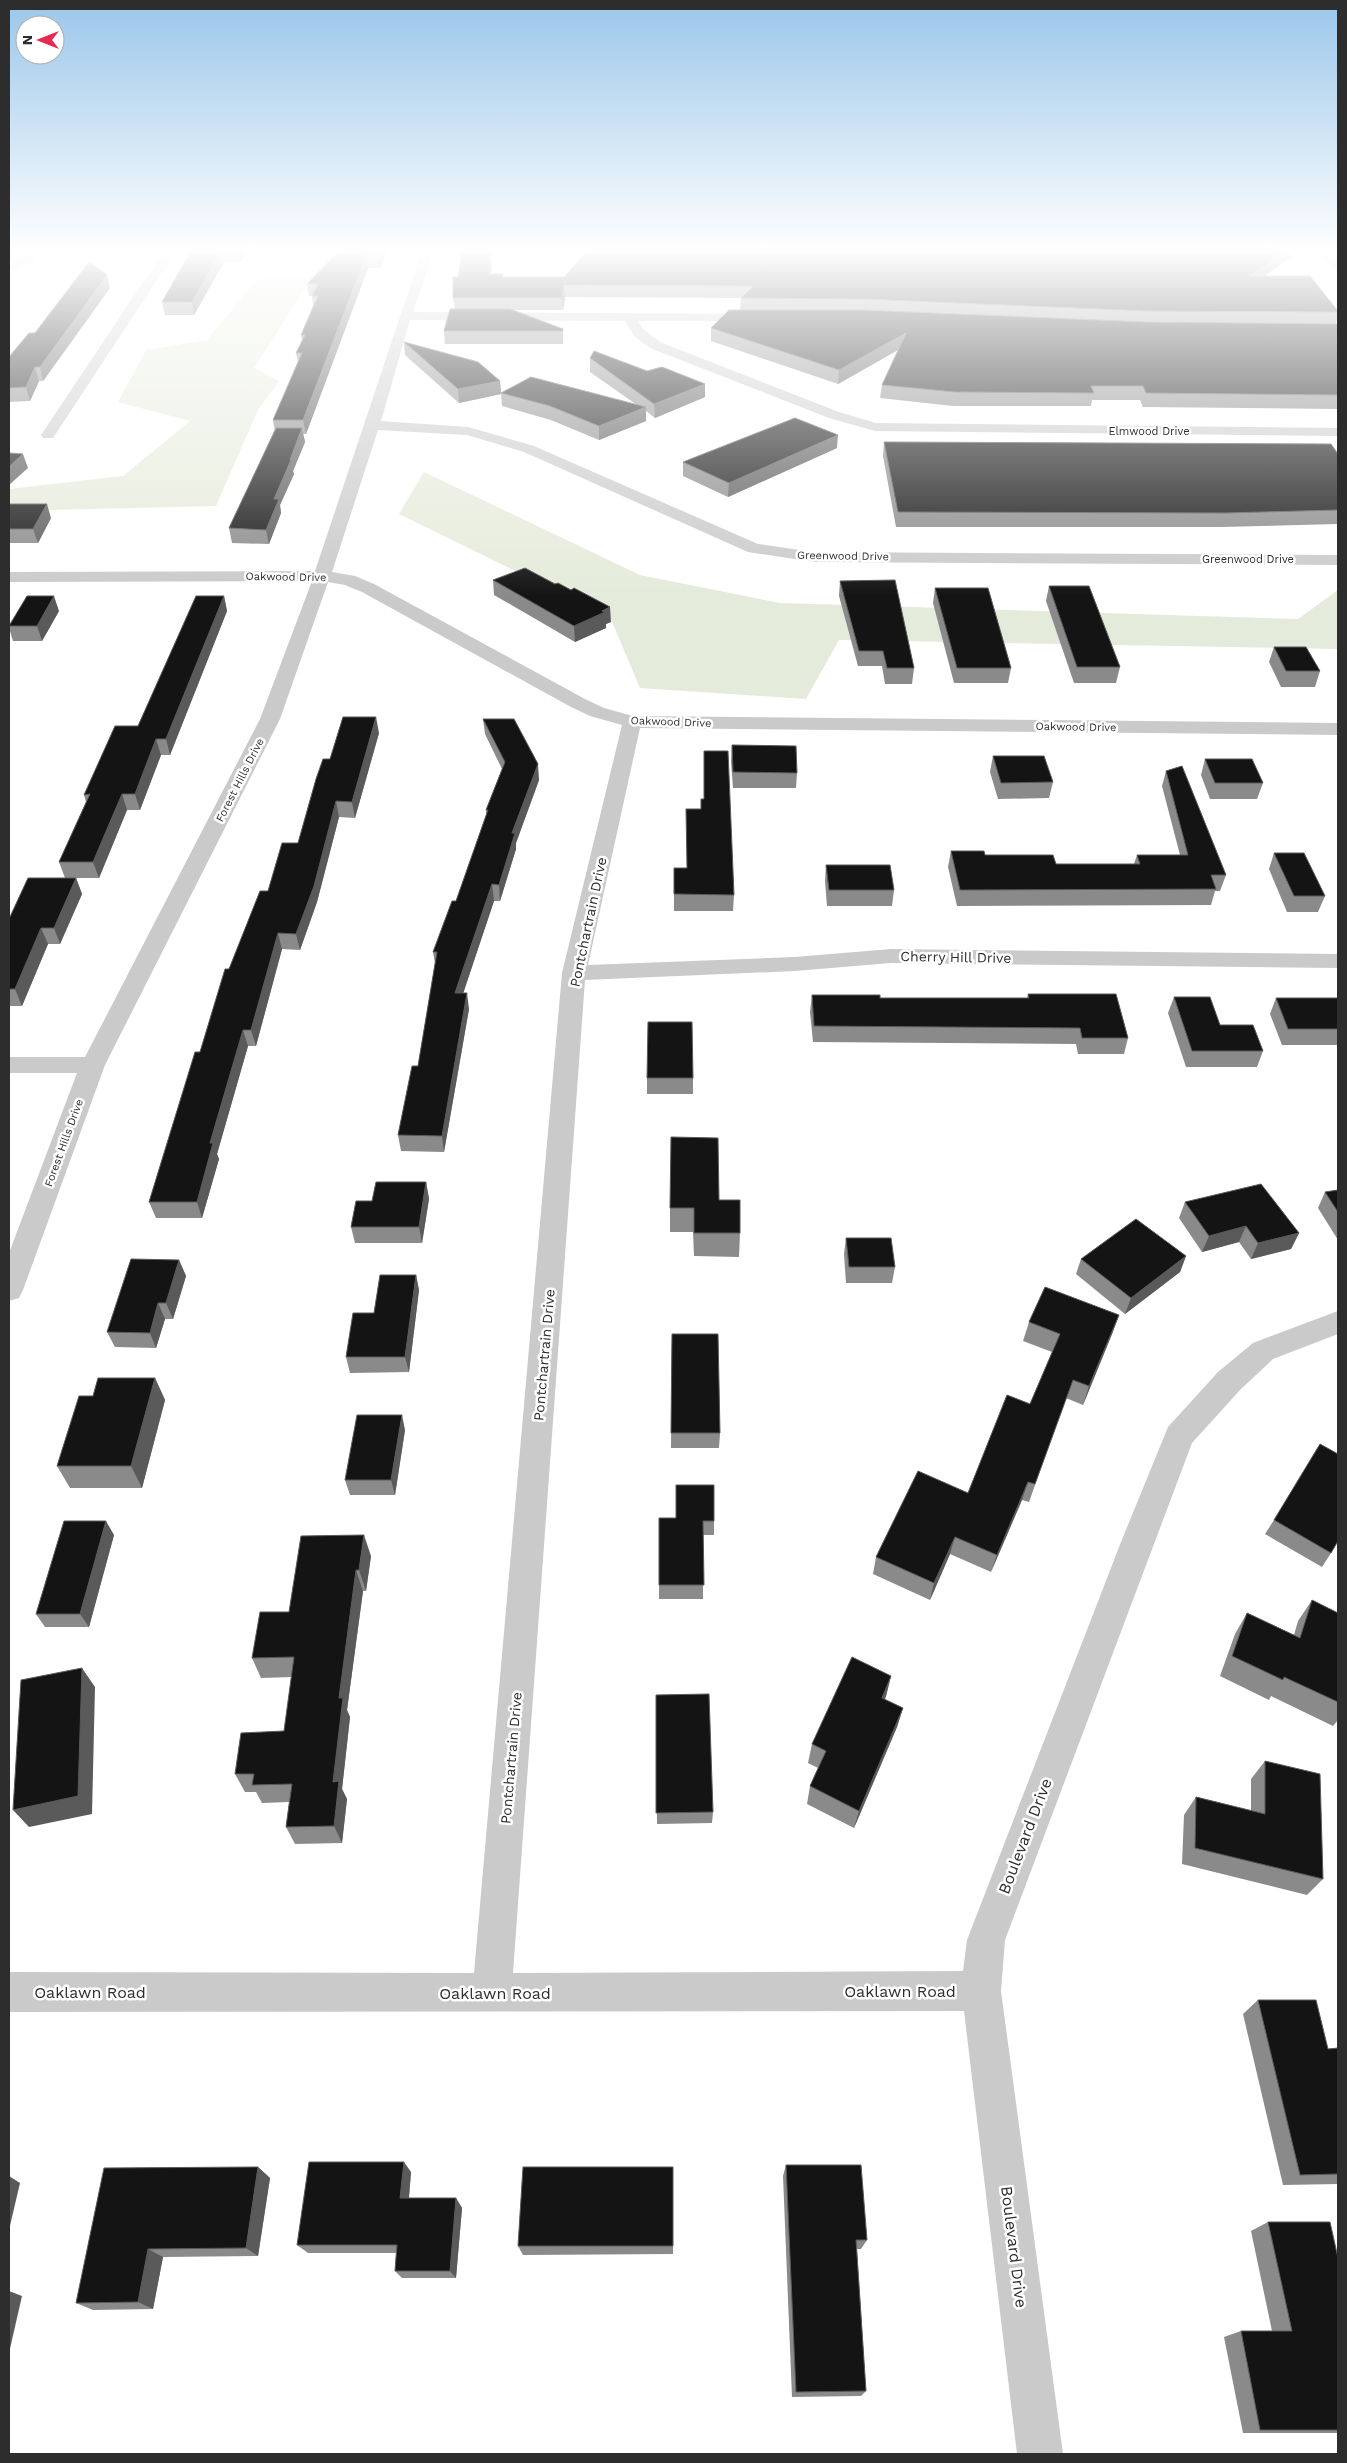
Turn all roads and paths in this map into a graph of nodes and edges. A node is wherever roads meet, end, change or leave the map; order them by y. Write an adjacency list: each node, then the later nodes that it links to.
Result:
1 (94, 366): 6 (street)
2 (390, 366): 4 (street, Forest Hills Drive)
3 (707, 366): 5 (street, Elmwood Drive)
4 (372, 425): 7 (street, Greenwood Drive); 8 (street, Forest Hills Drive)
5 (1338, 432)
6 (48, 435)
7 (1338, 560)
8 (322, 576): 9 (street, Oakwood Drive); 10 (street, Oakwood Drive); 15 (street, Forest Hills Drive)
9 (9, 577)
10 (632, 722): 11 (street, Oakwood Drive); 13 (street, Pontchartrain Drive)
11 (1338, 729)
12 (1338, 961): 13 (street, Cherry Hill Drive)
13 (574, 973): 20 (street, Pontchartrain Drive)
14 (9, 1065): 15 (street)
15 (93, 1065): 16 (street, Forest Hills Drive)
16 (9, 1290)
17 (1338, 1322): 18 (street, Boulevard Drive)
18 (981, 1991): 20 (street, Oaklawn Road); 21 (street, Boulevard Drive)
19 (9, 1992): 20 (street, Oaklawn Road)
20 (492, 1993)
21 (1040, 2454)

